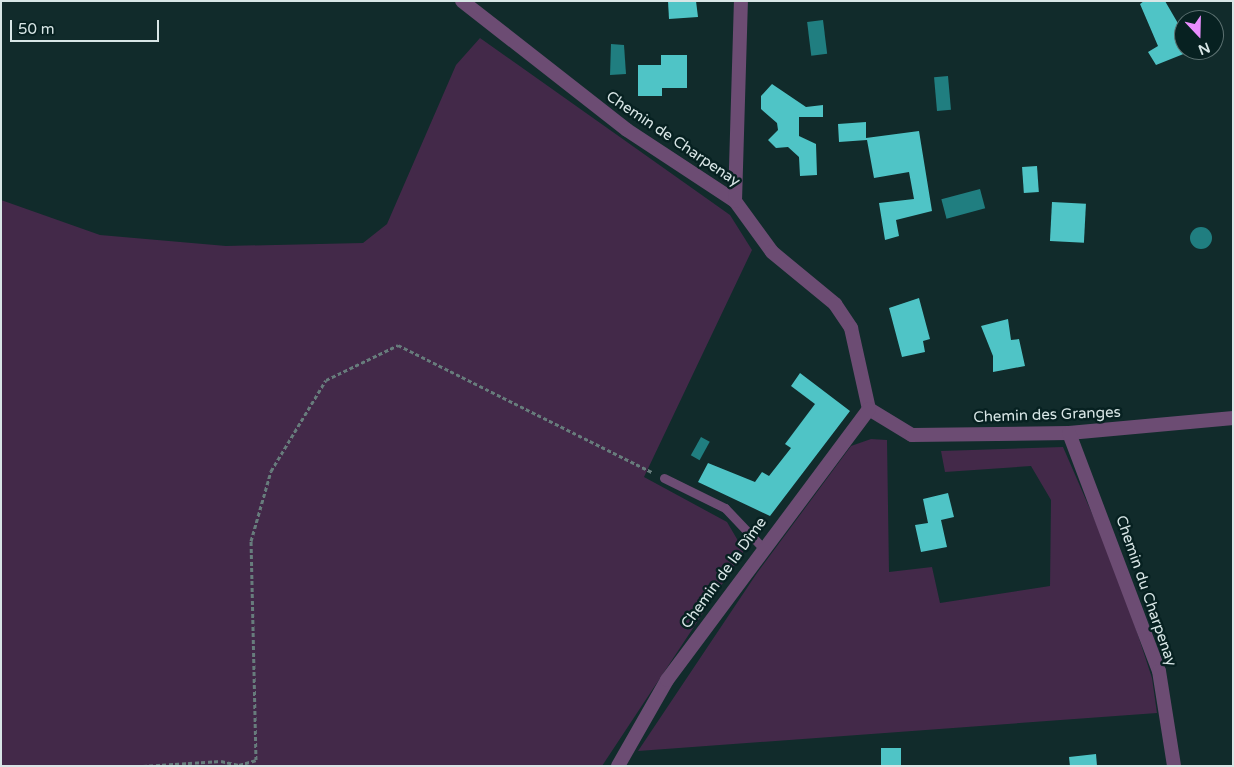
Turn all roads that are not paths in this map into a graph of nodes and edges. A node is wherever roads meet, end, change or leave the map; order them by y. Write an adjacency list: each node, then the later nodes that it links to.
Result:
1 (462, 1): 3 (street, Chemin de Charpenay)
2 (741, 1): 3 (street)
3 (735, 201): 4 (street, Chemin de Charpenay)
4 (869, 408): 6 (street, Chemin des Granges); 8 (street, Chemin de la Dîme)
5 (1233, 418): 6 (street, Chemin des Granges)
6 (1069, 433): 10 (street, Chemin du Charpenay)
7 (664, 478): 8 (lane)
8 (762, 547): 9 (street, Chemin de la Dîme)
9 (618, 766)
10 (1174, 766)

